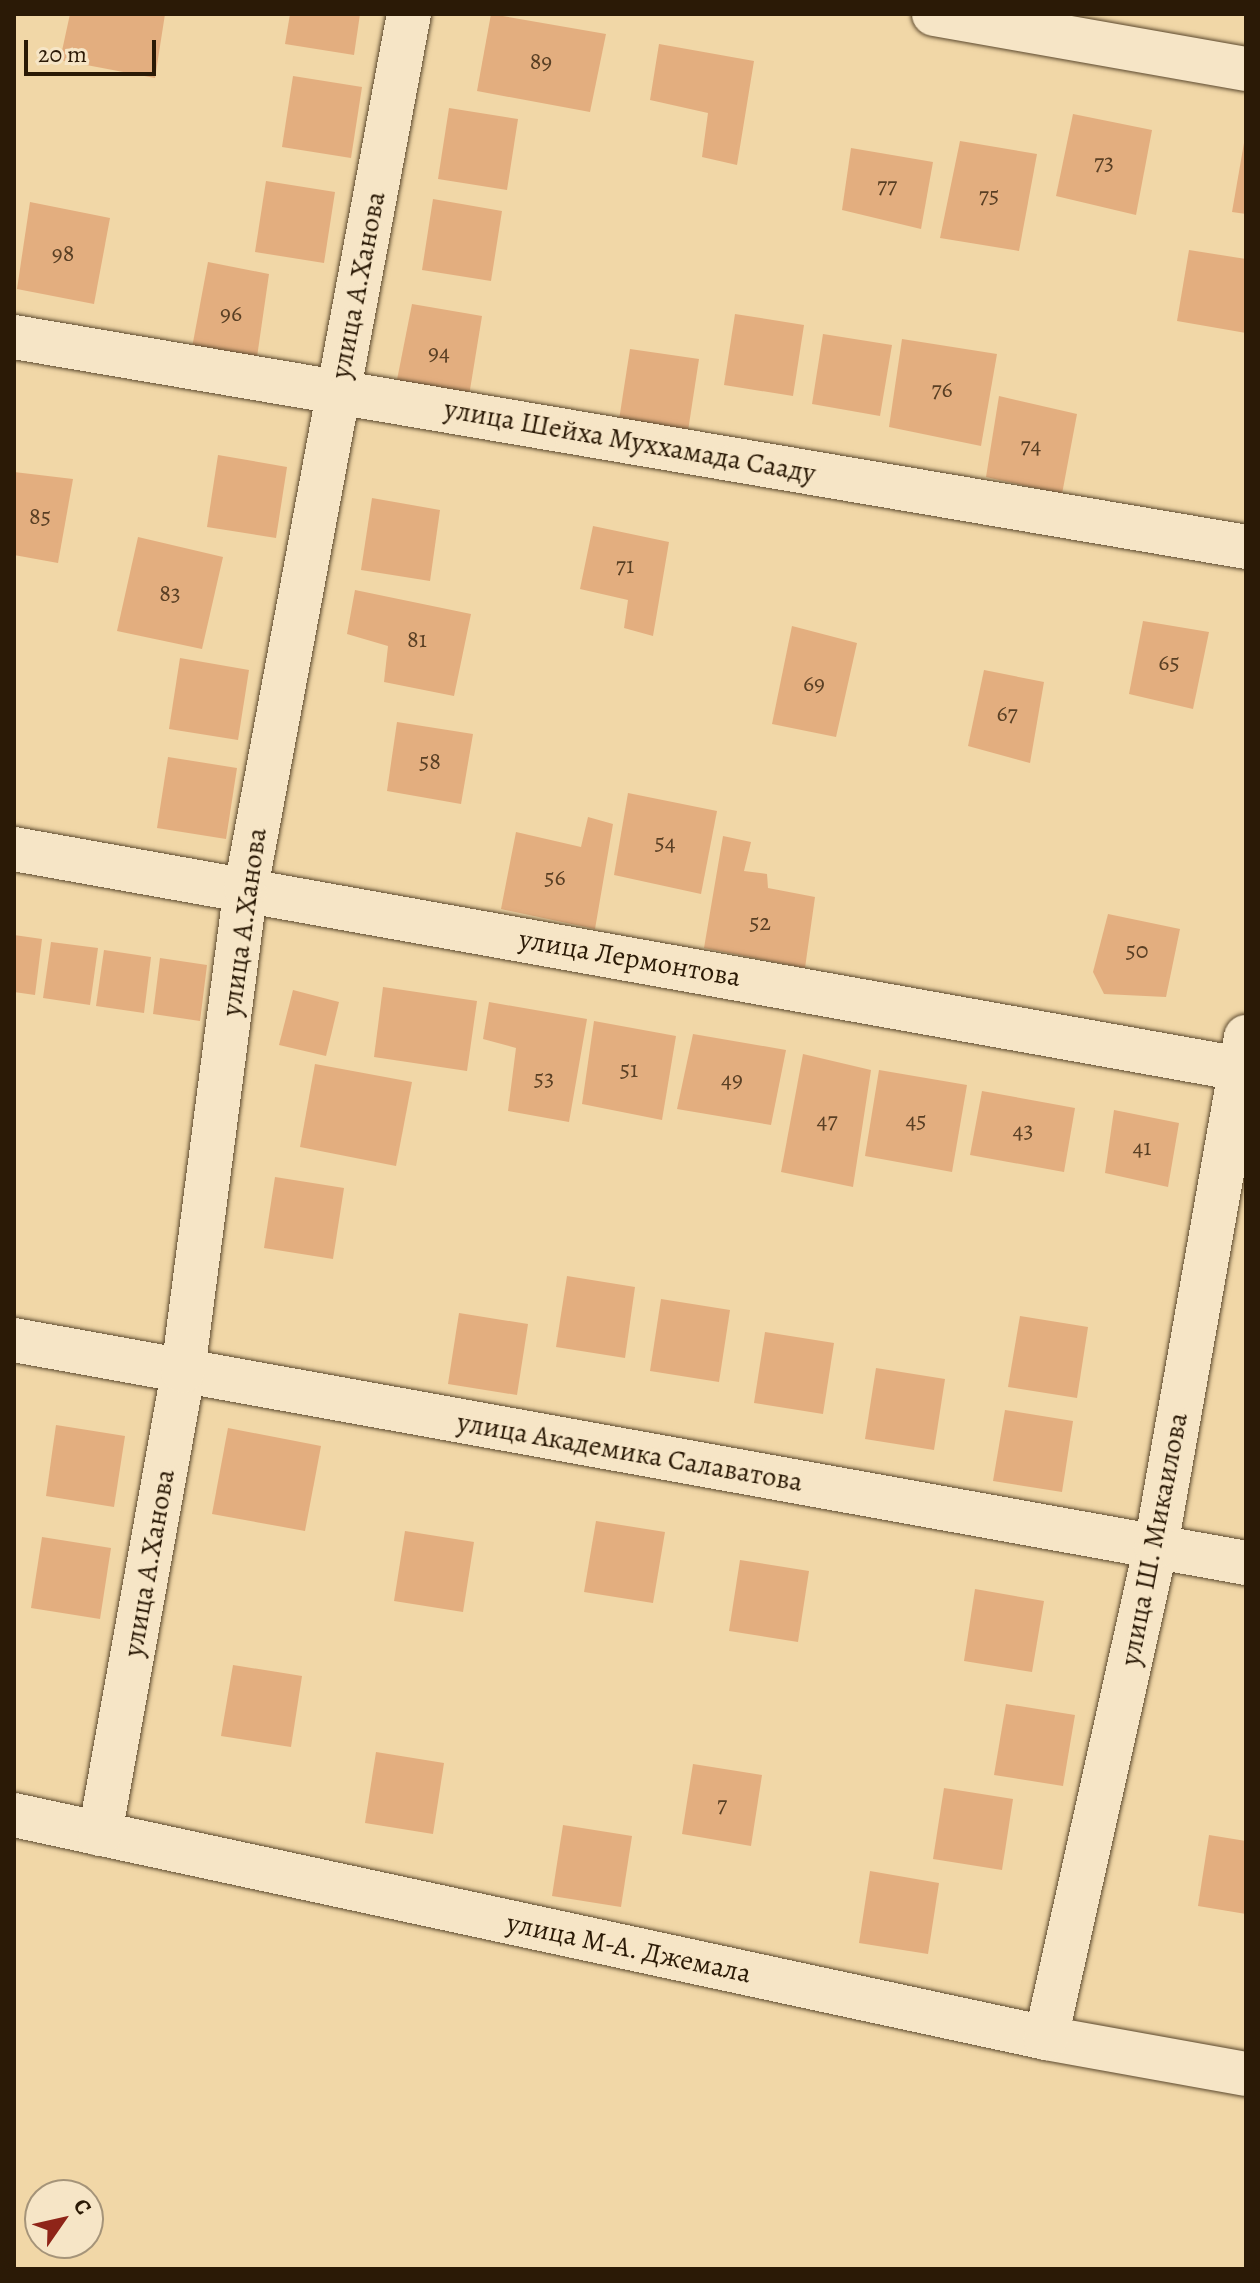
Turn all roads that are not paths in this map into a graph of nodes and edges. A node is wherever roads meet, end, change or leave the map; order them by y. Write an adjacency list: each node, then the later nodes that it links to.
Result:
1 (409, 14): 5 (street, улица А.Ханова)
2 (934, 14): 3 (street)
3 (1246, 69)
4 (14, 337): 5 (street, улица Шейха Муххамада Сааду)
5 (338, 391): 6 (street, улица Шейха Муххамада Сааду); 8 (street, улица А.Ханова)
6 (1246, 547)
7 (14, 849): 8 (street, улица Лермонтова)
8 (246, 888): 9 (street, улица Лермонтова); 11 (street, улица А.Ханова)
9 (1244, 1058): 12 (street, улица Ш. Микаилова)
10 (14, 1340): 11 (street, улица Академика Салаватова)
11 (183, 1371): 12 (street, улица Академика Салаватова); 15 (street, улица А.Ханова)
12 (1156, 1546): 13 (street, улица Академика Салаватова); 16 (street, улица Ш. Микаилова)
13 (1246, 1563)
14 (14, 1815): 15 (street, улица М-А. Джемала)
15 (100, 1834): 16 (street, улица М-А. Джемала)
16 (1046, 2038): 17 (street, улица М-А. Джемала)
17 (1246, 2074)

